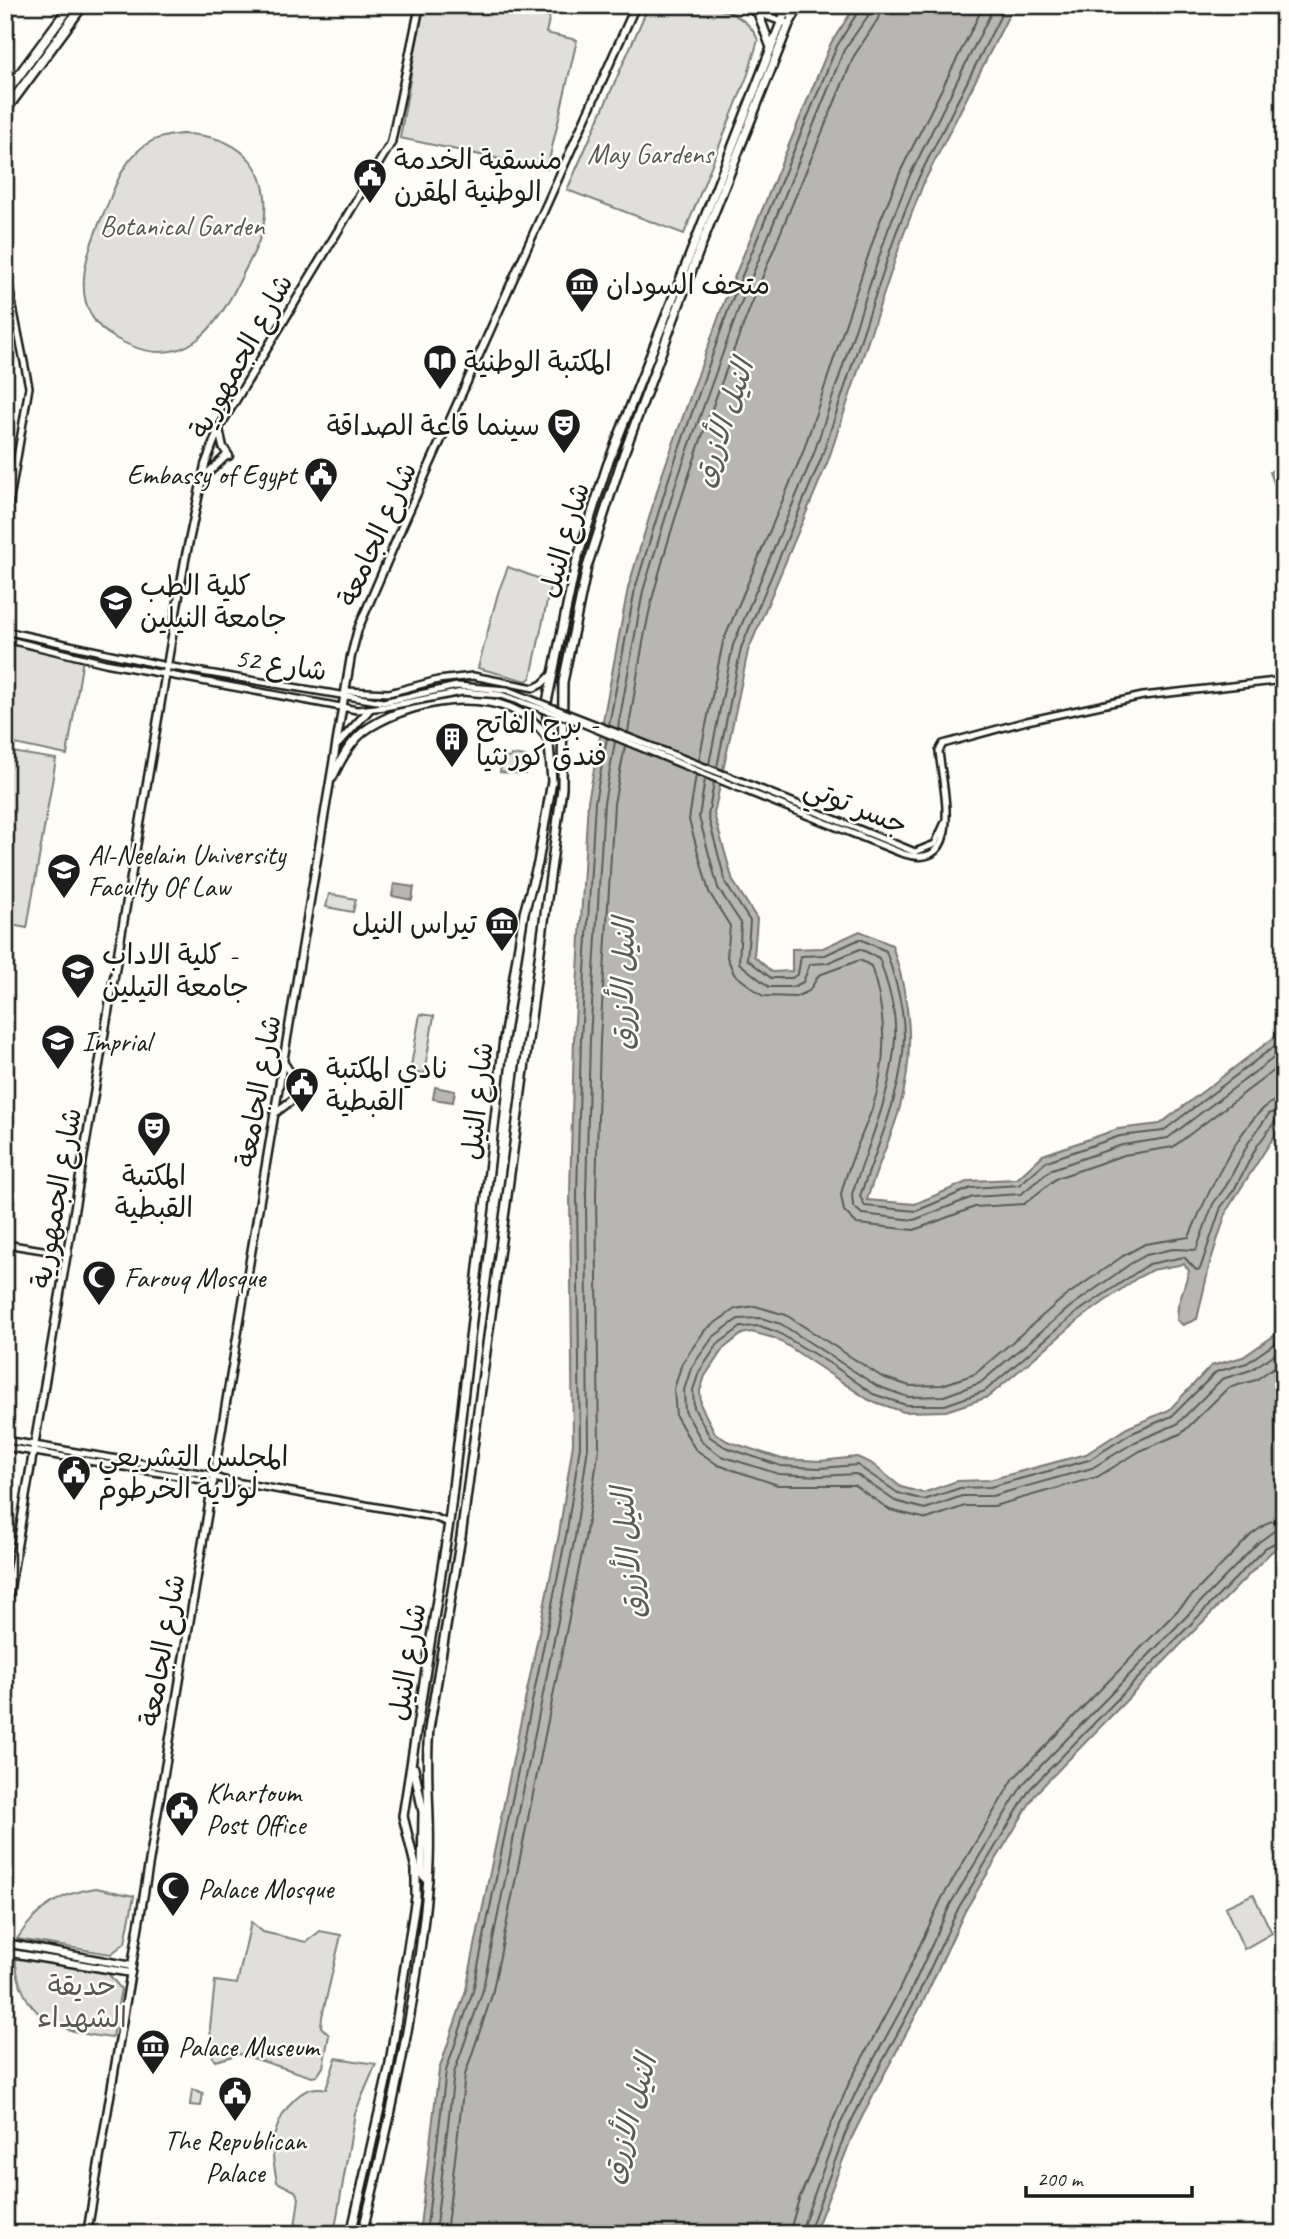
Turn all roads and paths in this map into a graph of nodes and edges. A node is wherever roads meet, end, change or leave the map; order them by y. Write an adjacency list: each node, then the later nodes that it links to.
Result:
1 (71, 5): 14 (highway)
2 (83, 5): 15 (highway)
3 (420, 5): 18 (main road, شارع الجمهورية)
4 (738, 5): 7 (main road)
5 (800, 5): 9 (main road, شارع النيل)
6 (637, 6): 31 (main road, شارع الجامعة)
7 (760, 9): 8 (main road); 10 (main road); 12 (main road)
8 (786, 9): 9 (main road); 10 (main road, شارع النيل)
9 (794, 16): 11 (main road, شارع النيل)
10 (780, 22): 11 (main road); 12 (main road, شارع النيل)
11 (789, 24): 13 (main road, شارع النيل)
12 (770, 47): 13 (main road, شارع النيل)
13 (759, 87): 17 (main road, شارع النيل)
14 (5, 94)
15 (5, 111)
16 (5, 267): 22 (street)
17 (659, 347): 19 (main road, شارع النيل); 20 (main road, شارع النيل)
18 (219, 428): 21 (main road, شارع الجمهورية); 21 (main road)
19 (621, 430): 20 (main road); 23 (main road, شارع النيل)
20 (632, 433): 24 (main road, شارع النيل)
21 (202, 480): 27 (main road, شارع الجمهورية)
22 (5, 530)
23 (576, 563): 24 (main road); 28 (main road, شارع النيل)
24 (587, 566): 49 (main road, شارع النيل)
25 (5, 631): 27 (street, شارع 52)
26 (5, 639): 29 (street, شارع 52)
27 (166, 666): 29 (main road, شارع الجمهورية); 31 (street, شارع 52)
28 (553, 673): 31 (street); 36 (main road, شارع النيل)
29 (166, 675): 33 (street, شارع 52); 42 (main road, شارع الجمهورية)
30 (1284, 680): 32 (street, جسر توتي, bridge)
31 (345, 693): 32 (street); 33 (main road, شارع الجامعة)
32 (384, 705): 34 (street)
33 (342, 706): 34 (street, شارع 52); 37 (main road, شارع الجامعة)
34 (373, 710): 35 (street); 37 (main road)
35 (382, 721): 36 (main road); 38 (main road)
36 (550, 742): 47 (main road, شارع النيل)
37 (336, 746): 38 (main road, شارع الجامعة)
38 (332, 778): 39 (main road, شارع الجامعة)
39 (284, 1063): 40 (main road, شارع الجامعة); 40 (main road)
40 (275, 1113): 46 (main road, شارع الجامعة)
41 (5, 1244): 42 (street)
42 (68, 1254): 45 (main road, شارع الجمهورية)
43 (5, 1440): 45 (street)
44 (5, 1447): 45 (street)
45 (35, 1448): 46 (street); 50 (main road, شارع الجمهورية)
46 (212, 1479): 47 (street); 57 (main road, شارع الجامعة)
47 (450, 1520): 48 (main road, شارع النيل)
48 (439, 1596): 49 (main road); 51 (main road, شارع النيل)
49 (452, 1602): 52 (main road, شارع النيل)
50 (5, 1617)
51 (412, 1760): 52 (main road); 53 (main road, شارع النيل)
52 (428, 1880): 54 (main road, شارع النيل)
53 (410, 1935): 54 (main road); 59 (main road, شارع النيل)
54 (422, 1936): 60 (main road, شارع النيل)
55 (5, 1943): 57 (main road)
56 (5, 1952): 57 (main road)
57 (132, 1969): 58 (main road, شارع الجامعة)
58 (87, 2234)
59 (351, 2234)
60 (362, 2234)

